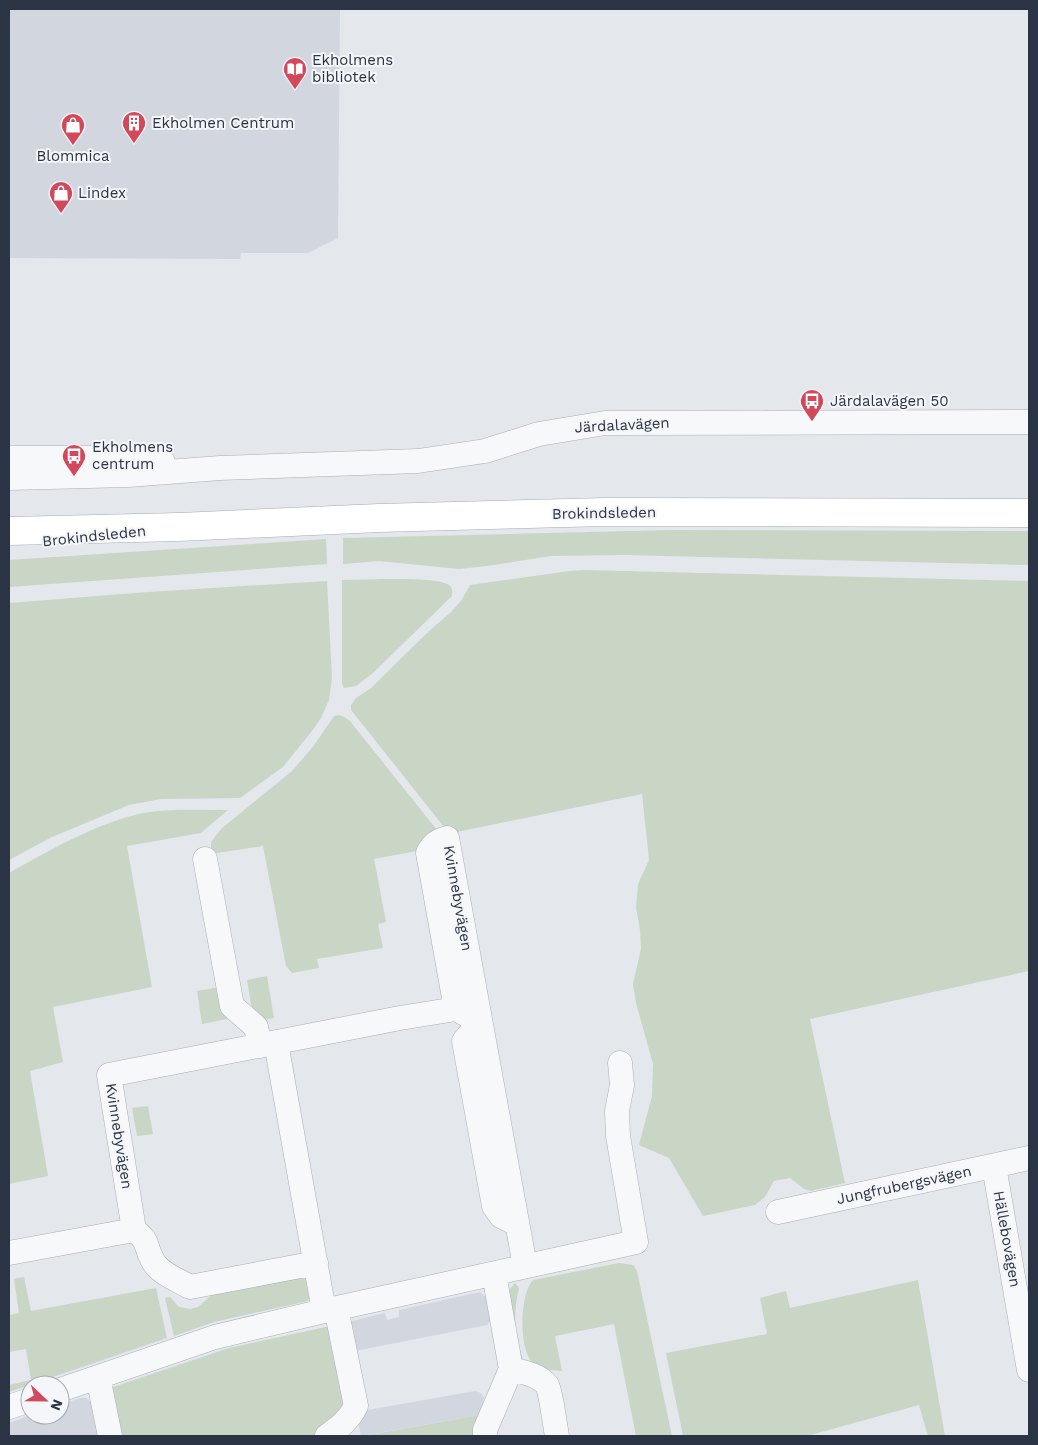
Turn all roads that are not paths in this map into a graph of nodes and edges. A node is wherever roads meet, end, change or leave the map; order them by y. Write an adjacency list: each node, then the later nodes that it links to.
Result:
1 (1029, 422): 3 (street, Järdalavägen)
2 (9, 458): 3 (street, Järdalavägen)
3 (220, 468): 4 (street, Järdalavägen)
4 (9, 478)
5 (1029, 513): 6 (main road, Brokindsleden)
6 (179, 527): 7 (main road, Brokindsleden); 8 (main road, Brokindsleden)
7 (9, 531)
8 (9, 545)
9 (205, 859): 12 (street)
10 (456, 1009): 11 (street); 11 (street, Kvinnebyvägen); 12 (street, Kvinnebyvägen)
11 (480, 1022): 20 (street, Kvinnebyvägen)
12 (268, 1044): 17 (street, Kvinnebyvägen); 19 (street)
13 (620, 1063): 20 (street)
14 (1029, 1158): 15 (street, Jungfrubergsvägen)
15 (994, 1166): 16 (street, Jungfrubergsvägen); 24 (street, Hällebovägen)
16 (778, 1212)
17 (134, 1230): 18 (street); 19 (street, Kvinnebyvägen)
18 (9, 1253)
19 (316, 1263): 22 (street)
20 (525, 1266): 21 (street)
21 (494, 1274): 22 (street); 23 (street)
22 (330, 1310): 25 (street); 28 (street)
23 (511, 1369): 29 (street); 30 (street)
24 (1029, 1370)
25 (98, 1377): 26 (street); 27 (street)
26 (70, 1387)
27 (110, 1436)
28 (327, 1436)
29 (485, 1436)
30 (557, 1436)

